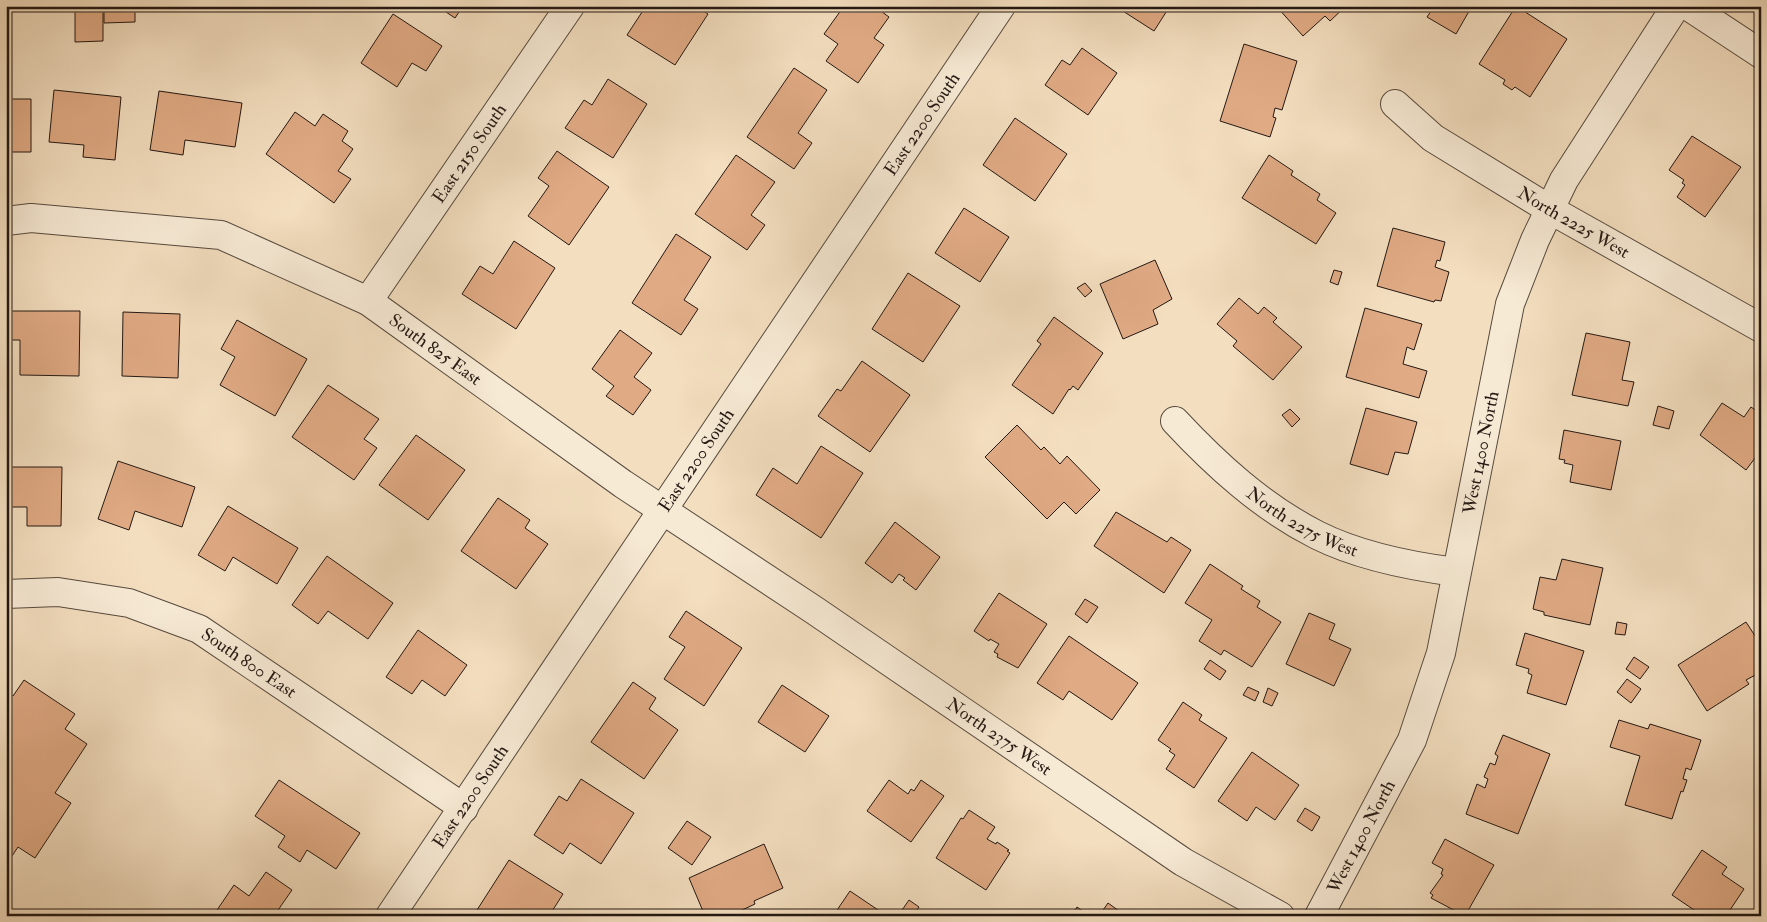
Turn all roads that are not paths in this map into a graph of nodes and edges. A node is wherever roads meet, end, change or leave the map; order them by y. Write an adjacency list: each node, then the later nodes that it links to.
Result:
1 (570, 6): 9 (street, East 2150 South)
2 (1001, 6): 12 (street, East 2200 South)
3 (1676, 6): 7 (street, West 1400 North)
4 (1688, 6): 5 (street)
5 (1761, 54)
6 (1395, 104): 7 (street, North 2225 West)
7 (1549, 209): 10 (street, North 2225 West); 13 (street, West 1400 North)
8 (6, 221): 9 (street, South 825 East)
9 (368, 301): 12 (street, South 825 East)
10 (1761, 328)
11 (1175, 421): 13 (street, North 2275 West)
12 (663, 510): 15 (street, South 825 East); 16 (street, East 2200 South)
13 (1456, 572): 19 (street, West 1400 North)
14 (6, 594): 16 (street, South 800 East)
15 (814, 610): 18 (street, North 2375 West)
16 (464, 808): 17 (street, East 2200 South)
17 (390, 916)
18 (1280, 916)
19 (1319, 916)

